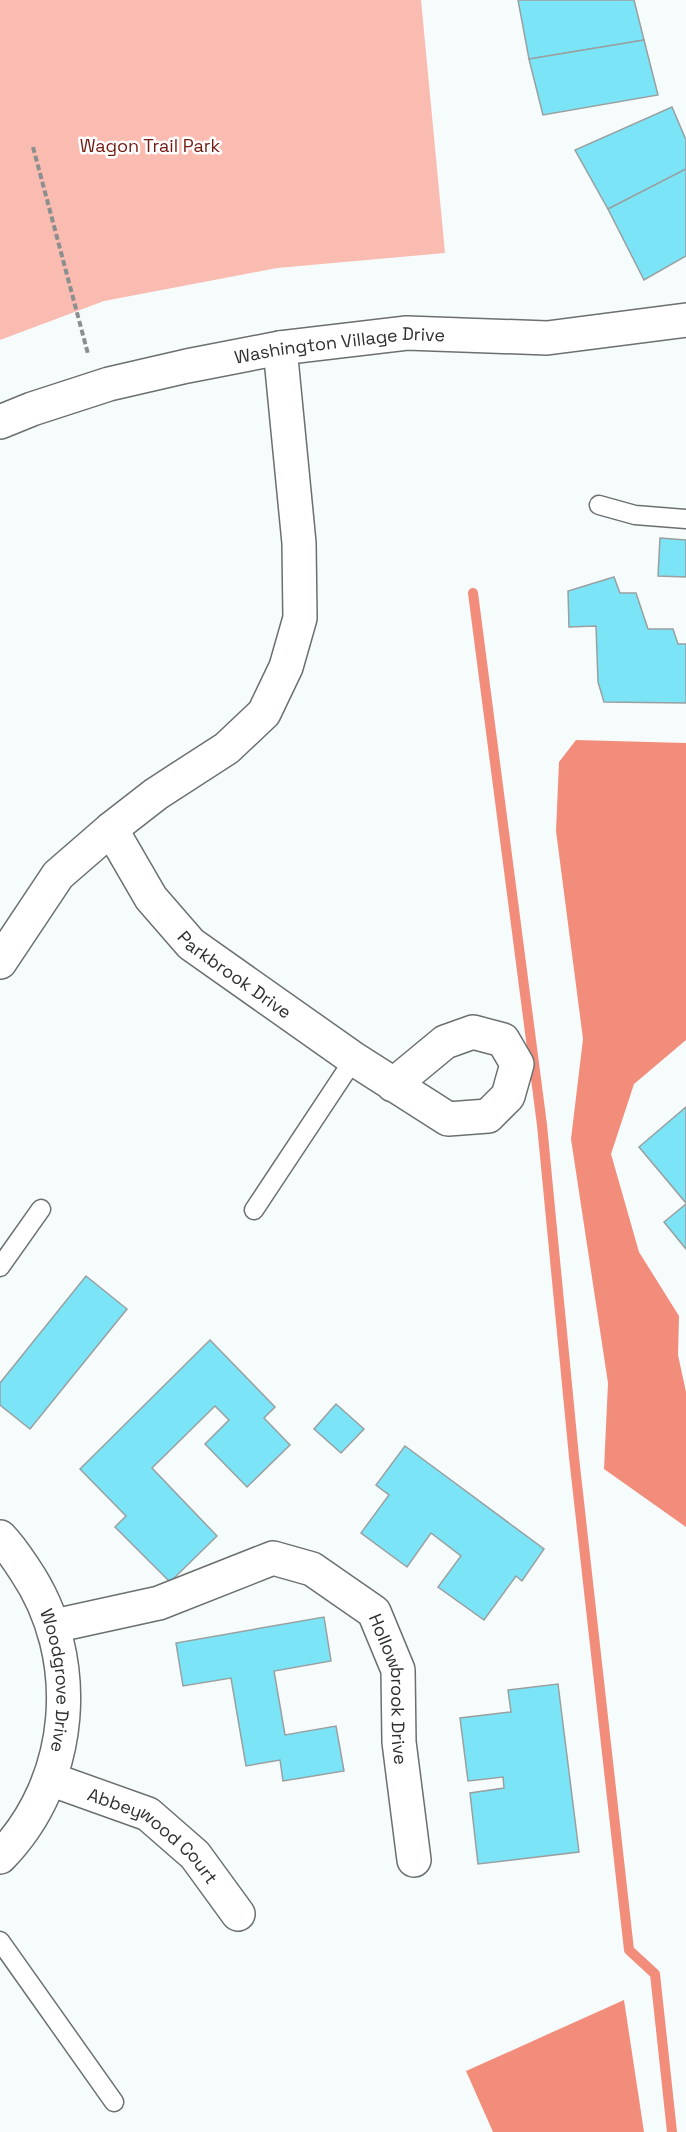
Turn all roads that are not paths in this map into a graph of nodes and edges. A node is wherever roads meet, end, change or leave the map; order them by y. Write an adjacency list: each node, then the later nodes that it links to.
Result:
1 (686, 320): 2 (street, Washington Village Drive)
2 (280, 348): 3 (street, Washington Village Drive); 6 (street)
3 (0, 422)
4 (598, 505): 5 (lane)
5 (686, 519)
6 (111, 829): 7 (street); 8 (street, Parkbrook Drive)
7 (0, 962)
8 (354, 1059): 9 (street, Parkbrook Drive); 11 (lane)
9 (393, 1085)
10 (41, 1209): 12 (lane)
11 (254, 1210)
12 (0, 1267)
13 (0, 1537): 14 (street, Woodgrove Drive)
14 (54, 1626): 15 (street, Woodgrove Drive); 17 (street, Hollowbrook Drive)
15 (50, 1779): 16 (street, Woodgrove Drive); 18 (street, Abbeywood Court)
16 (0, 1857)
17 (414, 1860)
18 (238, 1914)
19 (0, 1941): 20 (lane)
20 (114, 2102)

